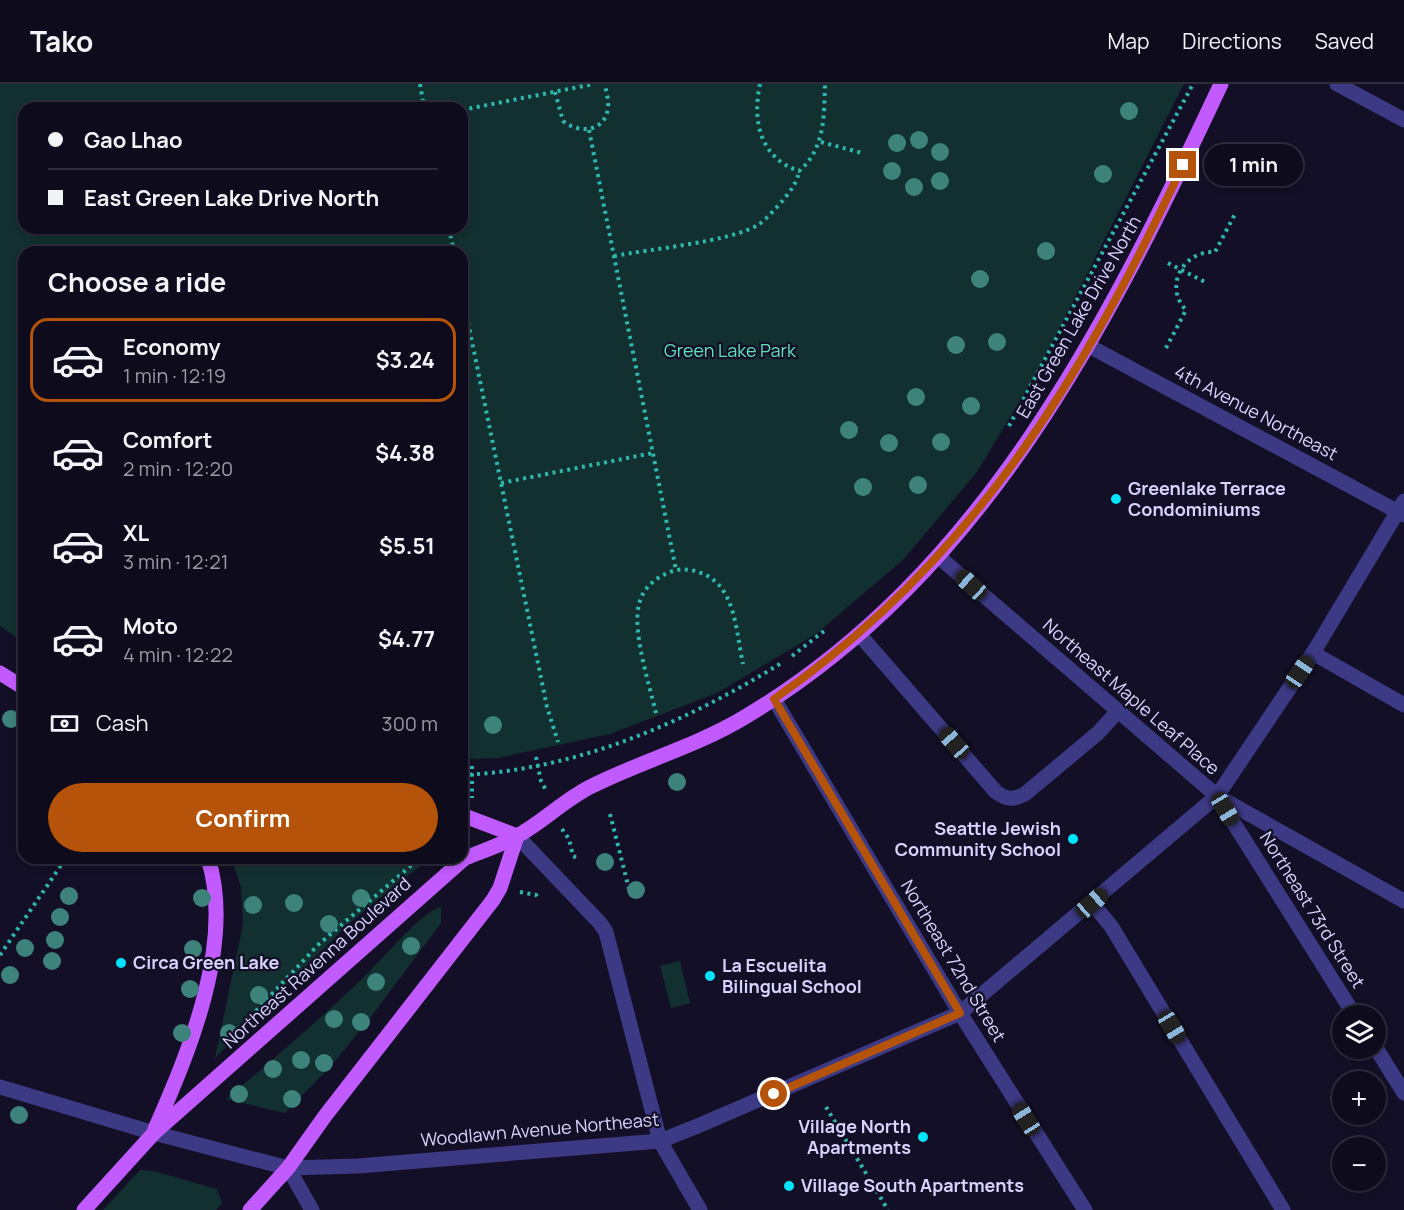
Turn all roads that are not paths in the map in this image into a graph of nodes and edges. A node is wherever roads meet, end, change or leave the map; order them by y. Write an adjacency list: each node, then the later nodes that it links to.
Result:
1 (1221, 84): 4 (main road, East Green Lake Drive North)
2 (1337, 84): 3 (street)
3 (1404, 120)
4 (1089, 346): 5 (street, 4th Avenue Northeast); 6 (main road, East Green Lake Drive North)
5 (1402, 509): 8 (street, Woodlawn Avenue Northeast)
6 (939, 557): 7 (main road, East Green Lake Drive North); 13 (street, Northeast Maple Leaf Place)
7 (859, 634): 11 (main road, East Green Lake Drive North); 13 (street)
8 (1313, 653): 12 (street); 14 (street, Woodlawn Avenue Northeast)
9 (0, 673): 10 (main road)
10 (18, 684)
11 (774, 699): 16 (main road, East Green Lake Drive North); 23 (street, Northeast 72nd Street)
12 (1404, 705)
13 (1118, 711): 14 (street, Northeast Maple Leaf Place)
14 (1216, 796): 20 (street, Northeast Maple Leaf Place); 21 (street, Woodlawn Avenue Northeast); 22 (street, Northeast 73rd Street)
15 (468, 817): 16 (main road)
16 (517, 836): 17 (main road, Northeast Ravenna Boulevard); 28 (street); 29 (main road)
17 (468, 857)
18 (209, 864): 27 (main road)
19 (458, 864): 27 (main road, Northeast Ravenna Boulevard)
20 (1404, 901)
21 (1092, 903): 23 (street, Woodlawn Avenue Northeast); 35 (street)
22 (1348, 1005)
23 (960, 1013): 28 (street, Woodlawn Avenue Northeast); 34 (street, Northeast 72nd Street)
24 (1383, 1059): 26 (street)
25 (0, 1087): 27 (street, Woodlawn Avenue Northeast)
26 (1404, 1093)
27 (154, 1133): 29 (street, Woodlawn Avenue Northeast); 30 (main road, Northeast Ravenna Boulevard)
28 (660, 1141): 29 (street, Woodlawn Avenue Northeast); 33 (street)
29 (288, 1168): 31 (main road); 32 (street)
30 (84, 1210)
31 (250, 1210)
32 (312, 1210)
33 (700, 1210)
34 (1085, 1210)
35 (1283, 1210)

